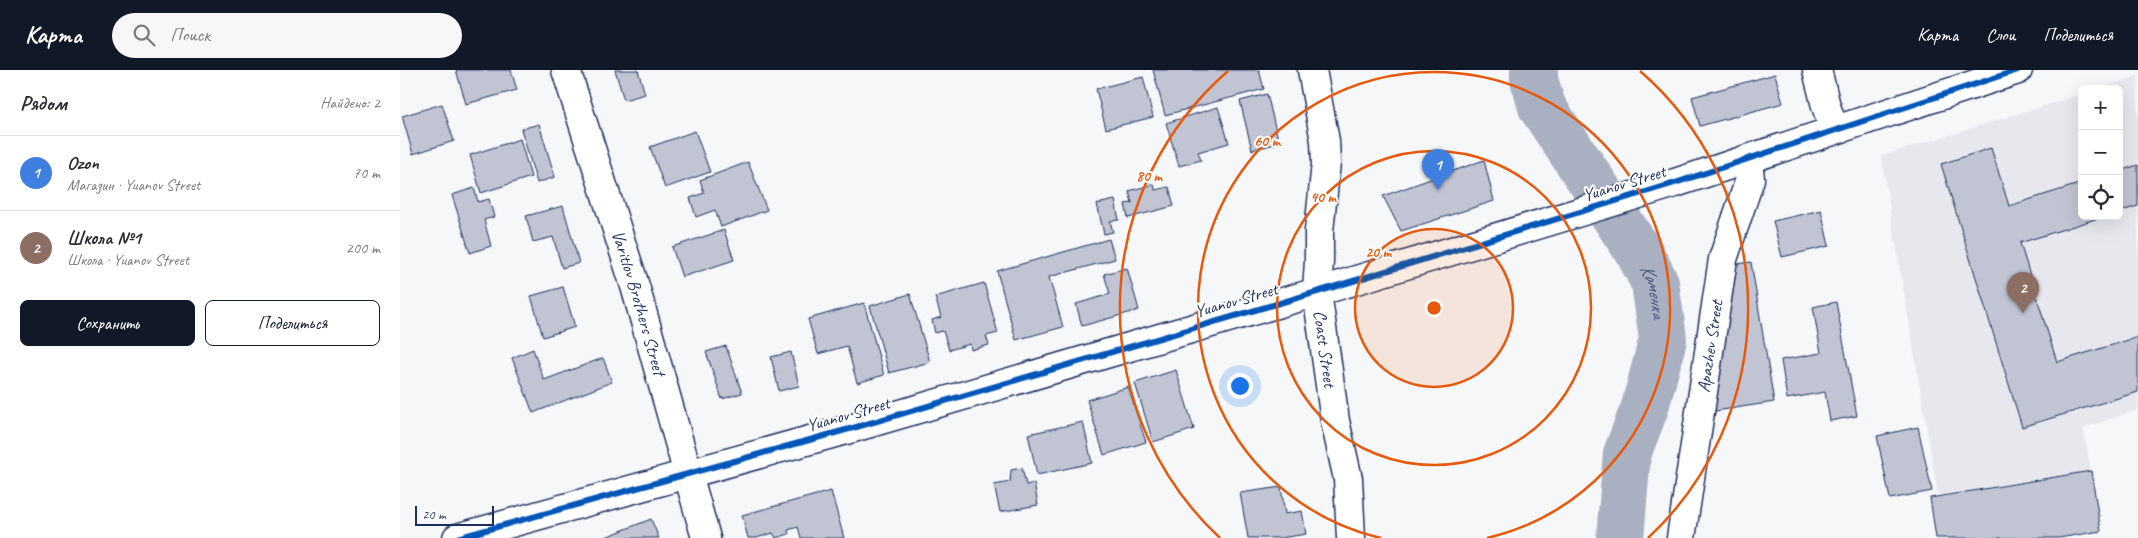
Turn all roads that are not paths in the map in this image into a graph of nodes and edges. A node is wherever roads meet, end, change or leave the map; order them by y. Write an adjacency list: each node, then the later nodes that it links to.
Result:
1 (566, 70): 8 (street, Varitlov Brothers Street)
2 (1312, 70): 7 (street, Coast Street)
3 (1817, 70): 5 (street)
4 (2018, 70): 5 (street, Yuanov Street)
5 (1834, 130): 6 (street, Yuanov Street)
6 (1748, 159): 7 (street, Yuanov Street); 12 (street, Apazhev Street)
7 (1317, 292): 8 (street, Yuanov Street); 11 (street, Coast Street)
8 (689, 473): 9 (street, Yuanov Street); 10 (street, Varitlov Brothers Street)
9 (457, 538)
10 (706, 538)
11 (1352, 538)
12 (1681, 538)

